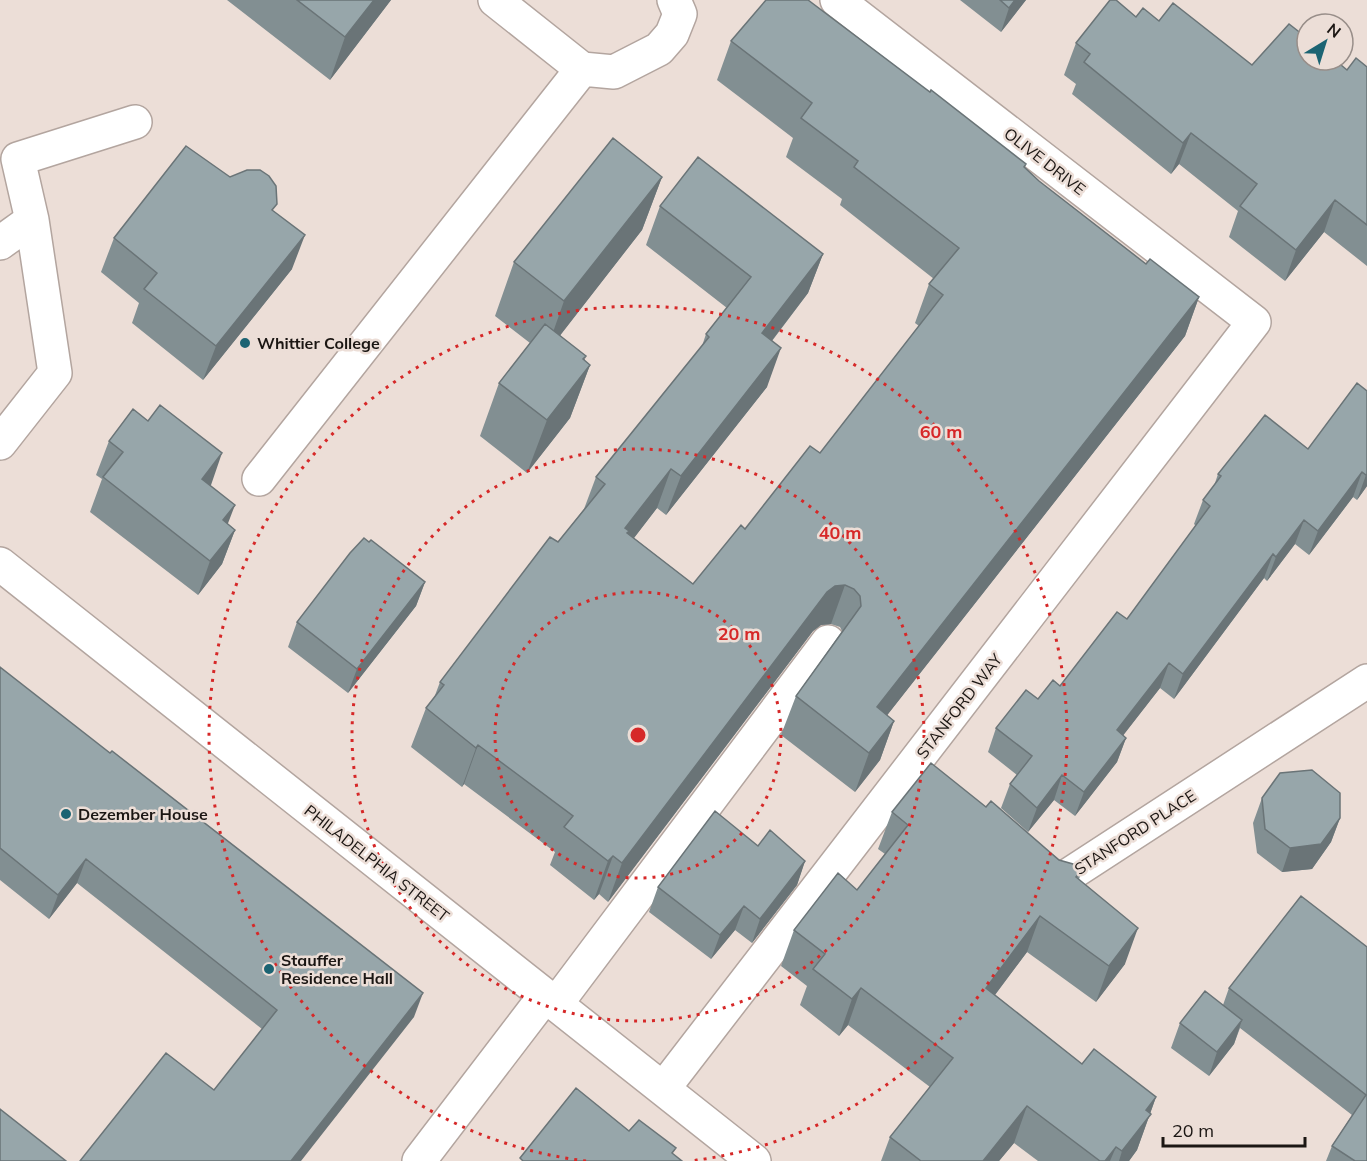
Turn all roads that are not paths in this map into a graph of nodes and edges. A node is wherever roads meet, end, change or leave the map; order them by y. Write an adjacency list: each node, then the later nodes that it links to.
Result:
1 (495, 0): 4 (street)
2 (674, 0): 4 (street)
3 (837, 0): 9 (street, OLIVE DRIVE)
4 (582, 69): 11 (street)
5 (135, 122): 6 (street)
6 (9, 164): 7 (street)
7 (32, 220): 8 (street); 10 (street)
8 (0, 243)
9 (1254, 322): 15 (street, STANFORD WAY)
10 (0, 443)
11 (259, 479)
12 (0, 564): 18 (street, PHILADELPHIA STREET)
13 (828, 642): 18 (street)
14 (1367, 681): 17 (street, STANFORD PLACE)
15 (917, 761): 16 (street); 19 (street, STANFORD WAY)
16 (943, 784)
17 (1023, 852)
18 (551, 1000): 19 (street, PHILADELPHIA STREET); 20 (street)
19 (663, 1089): 21 (street, PHILADELPHIA STREET)
20 (419, 1161)
21 (754, 1161)

